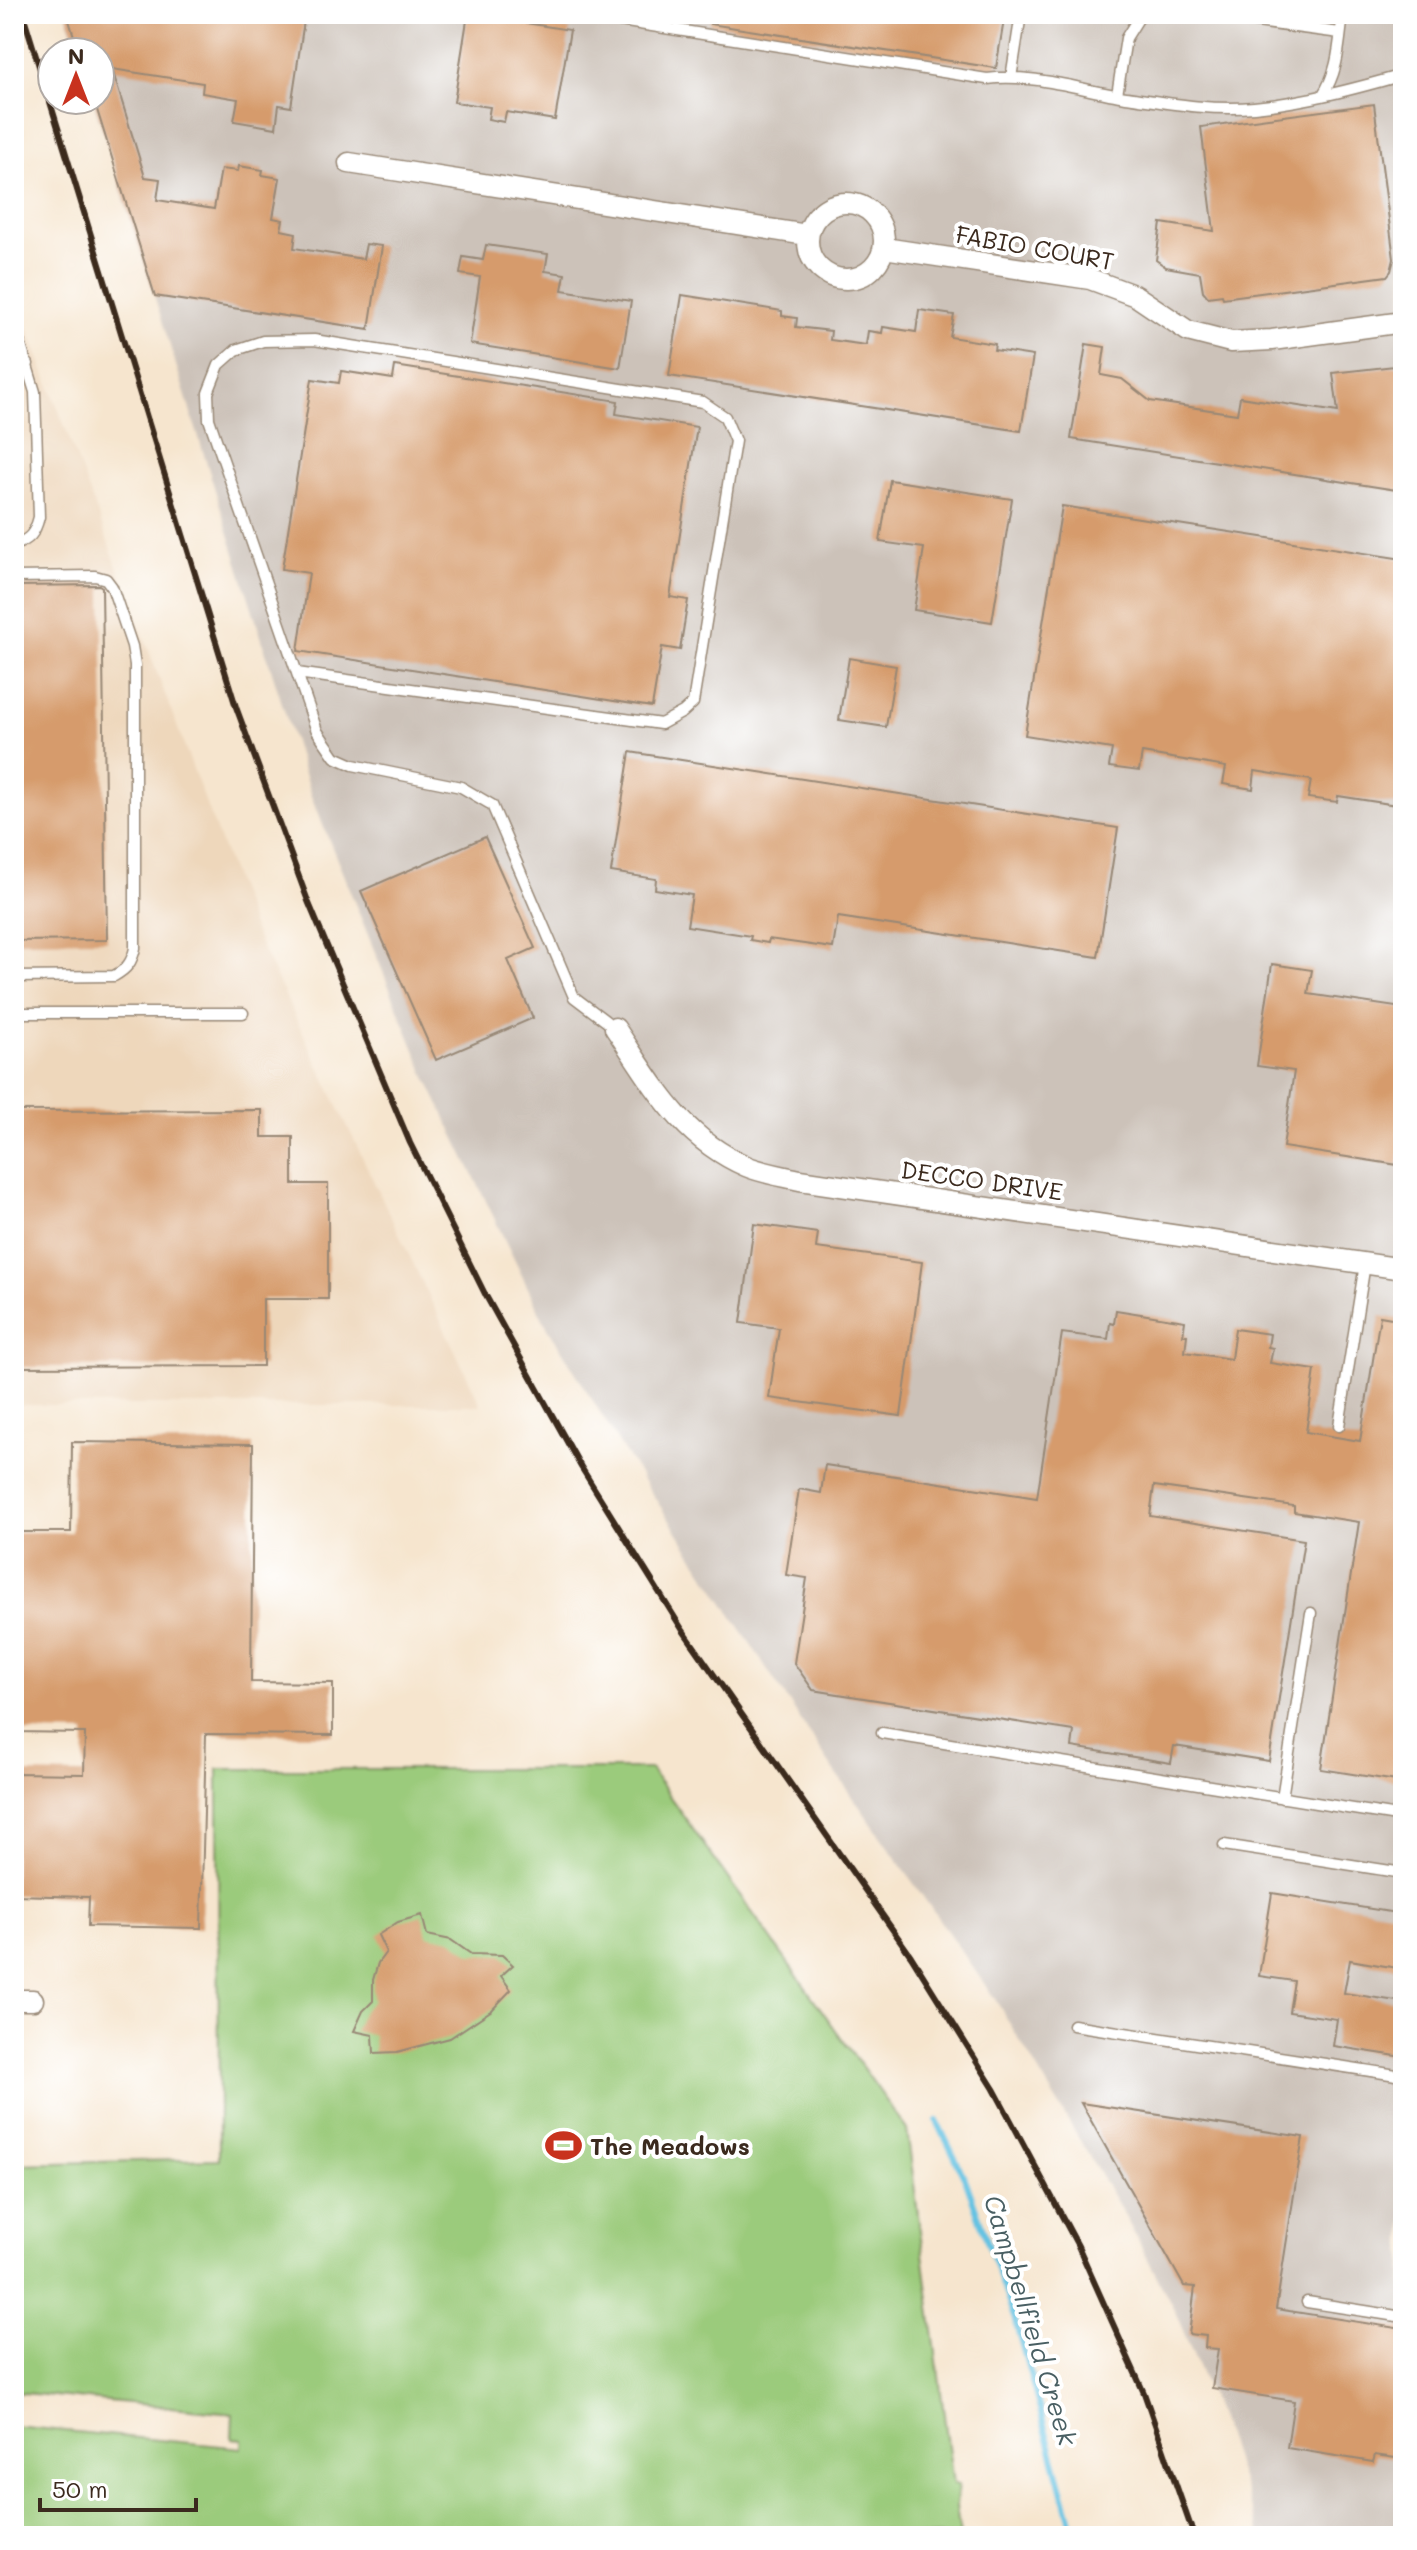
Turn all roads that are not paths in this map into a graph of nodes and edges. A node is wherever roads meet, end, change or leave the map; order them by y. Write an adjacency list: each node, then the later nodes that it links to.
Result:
1 (576, 14): 8 (lane)
2 (1021, 14): 8 (lane)
3 (1141, 14): 9 (lane)
4 (1196, 14): 6 (lane)
5 (1343, 14): 6 (lane)
6 (1340, 33): 10 (lane)
7 (1403, 75): 10 (lane)
8 (1011, 78): 9 (lane)
9 (1117, 95): 10 (lane)
10 (1322, 96)
11 (349, 163): 12 (street)
12 (807, 235): 13 (street); 13 (street)
13 (884, 248): 14 (street, FABIO COURT)
14 (1403, 322)
15 (14, 323): 16 (lane)
16 (28, 364): 17 (lane); 18 (lane)
17 (14, 367)
18 (14, 545)
19 (14, 577): 21 (lane)
20 (297, 673): 20 (lane); 24 (lane)
21 (14, 977)
22 (14, 1013): 23 (lane)
23 (243, 1013)
24 (615, 1028): 25 (street, DECCO DRIVE)
25 (1365, 1264): 26 (street, DECCO DRIVE); 27 (lane)
26 (1403, 1269)
27 (1339, 1426)
28 (1311, 1613): 30 (lane)
29 (882, 1733): 30 (lane)
30 (1282, 1798): 31 (lane)
31 (1403, 1817)
32 (1224, 1845): 33 (lane)
33 (1403, 1873)
34 (1073, 2025): 35 (lane)
35 (1403, 2076)
36 (1307, 2302): 37 (lane)
37 (1403, 2317)

